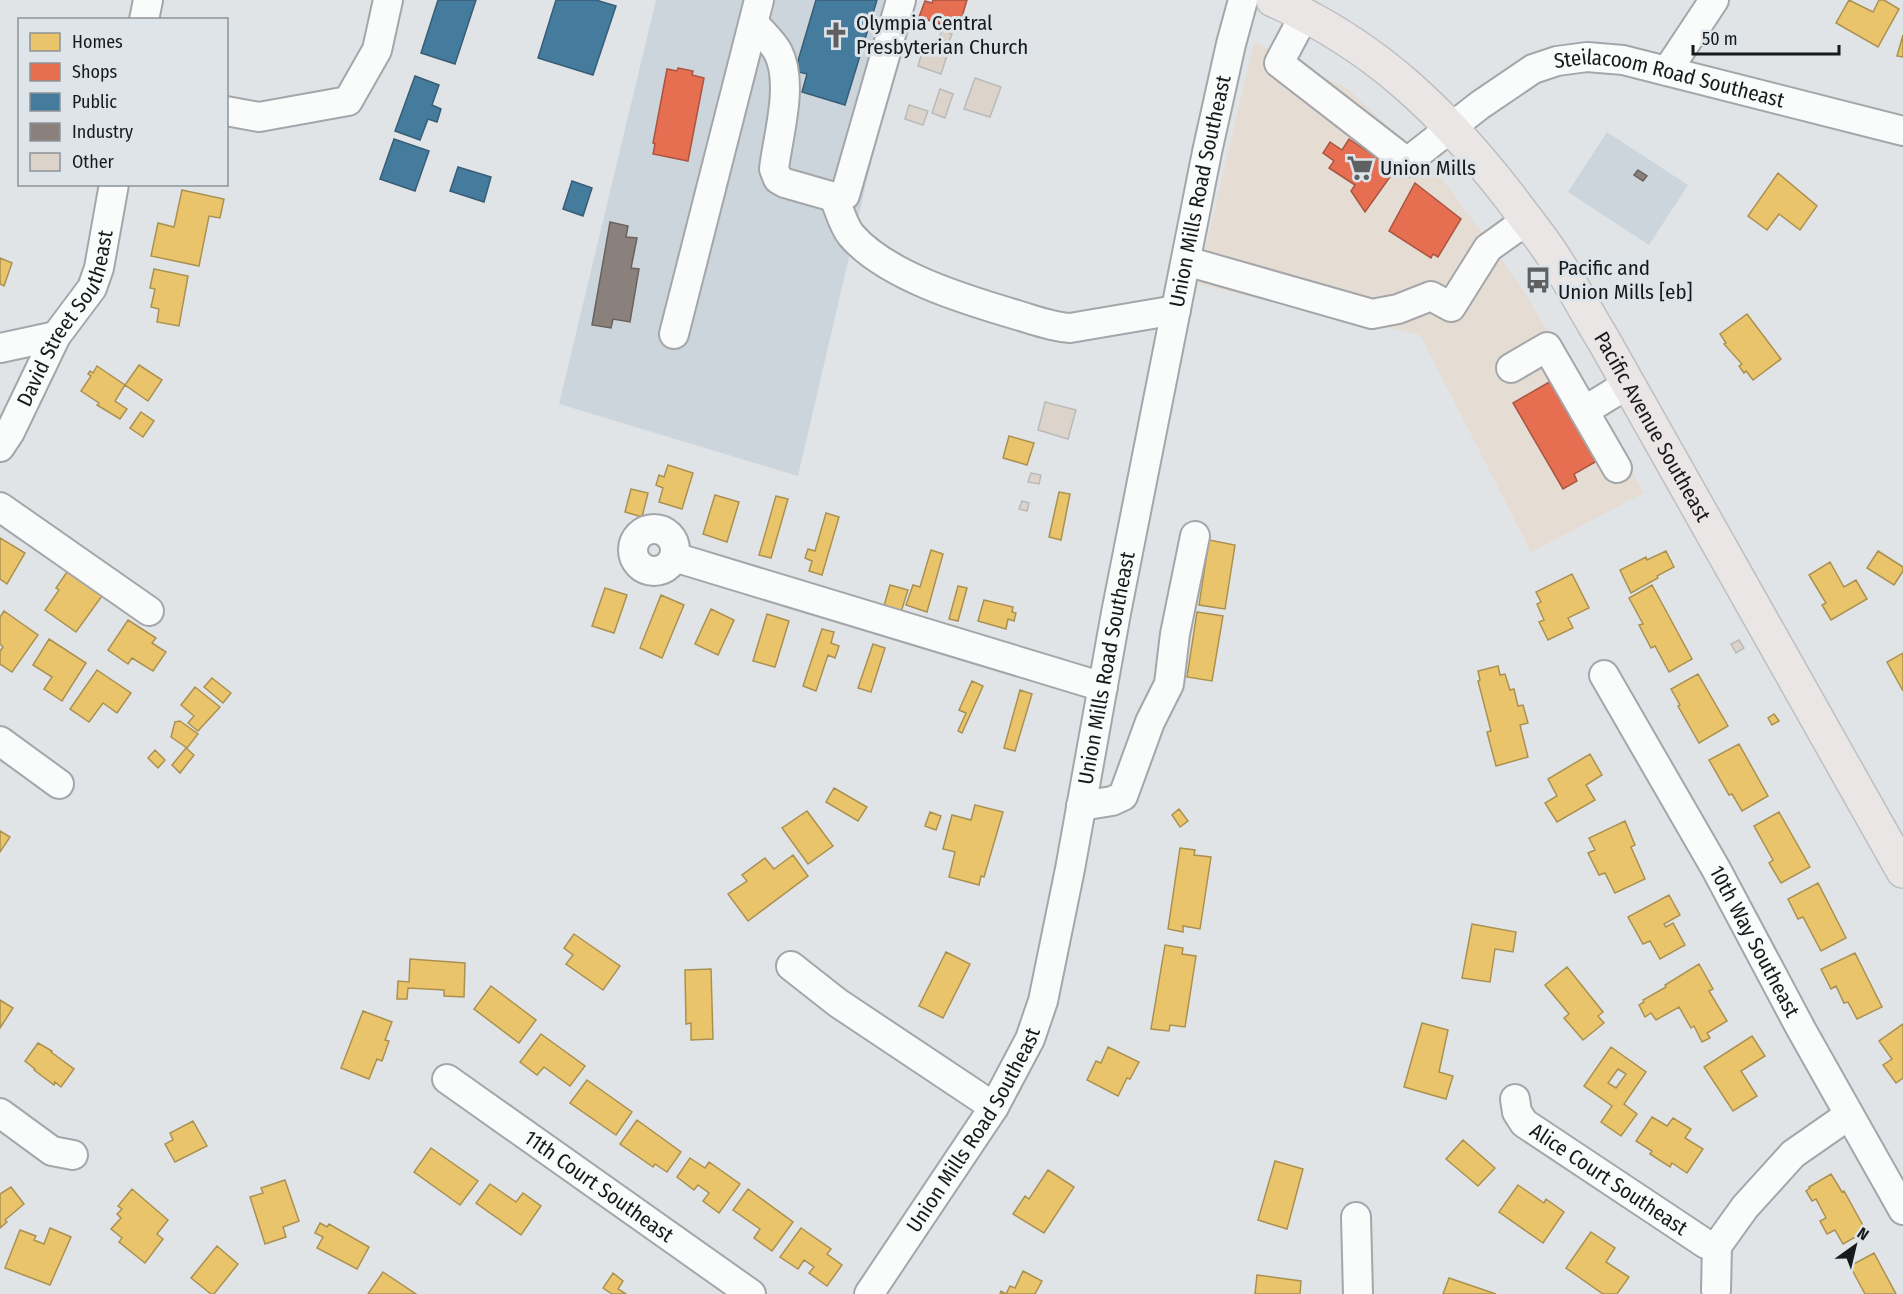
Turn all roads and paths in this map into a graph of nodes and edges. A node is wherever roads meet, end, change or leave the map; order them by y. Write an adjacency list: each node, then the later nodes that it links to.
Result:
1 (148, 0): 9 (street)
2 (388, 0): 11 (street)
3 (901, 0): 15 (street)
4 (1243, 0): 17 (street, Union Mills Road Southeast)
5 (1273, 0): 8 (main road, Pacific Avenue Southeast)
6 (1714, 0): 10 (street)
7 (756, 11): 15 (street); 19 (street)
8 (1305, 14): 12 (main road, Pacific Avenue Southeast); 12 (street, Steilacoom Road Southeast)
9 (144, 18)
10 (1667, 71): 12 (street, Steilacoom Road Southeast); 13 (street, Steilacoom Road Southeast)
11 (228, 111)
12 (1452, 128): 16 (main road, Pacific Avenue Southeast)
13 (1903, 131)
14 (114, 186): 20 (street, David Street Southeast)
15 (834, 197): 18 (street)
16 (1527, 220): 17 (street); 23 (main road, Pacific Avenue Southeast)
17 (1186, 261): 18 (street, Union Mills Road Southeast)
18 (1176, 310): 32 (street, Union Mills Road Southeast)
19 (674, 334)
20 (56, 336): 21 (street); 25 (street, David Street Southeast)
21 (0, 348)
22 (1511, 368): 24 (street)
23 (1628, 384): 24 (street); 36 (main road, Pacific Avenue Southeast)
24 (1584, 411): 26 (street)
25 (0, 447)
26 (1617, 468)
27 (0, 507): 30 (street)
28 (1195, 536): 35 (street)
29 (674, 557): 32 (street)
30 (149, 611)
31 (1604, 675): 42 (street, 10th Way Southeast)
32 (1103, 687): 35 (street, Union Mills Road Southeast)
33 (0, 741): 34 (street)
34 (59, 784)
35 (1081, 806): 40 (street, Union Mills Road Southeast)
36 (1903, 871)
37 (791, 966): 40 (street)
38 (447, 1080): 48 (street, 11th Court Southeast)
39 (1515, 1099): 46 (street, Alice Court Southeast)
40 (994, 1107): 49 (street, Union Mills Road Southeast)
41 (0, 1113): 43 (street)
42 (1849, 1115): 44 (street, 10th Way Southeast); 46 (street)
43 (74, 1155)
44 (1903, 1210)
45 (1356, 1217): 50 (street)
46 (1718, 1246): 47 (street)
47 (1716, 1290)
48 (751, 1294)
49 (869, 1294)
50 (1358, 1294)

